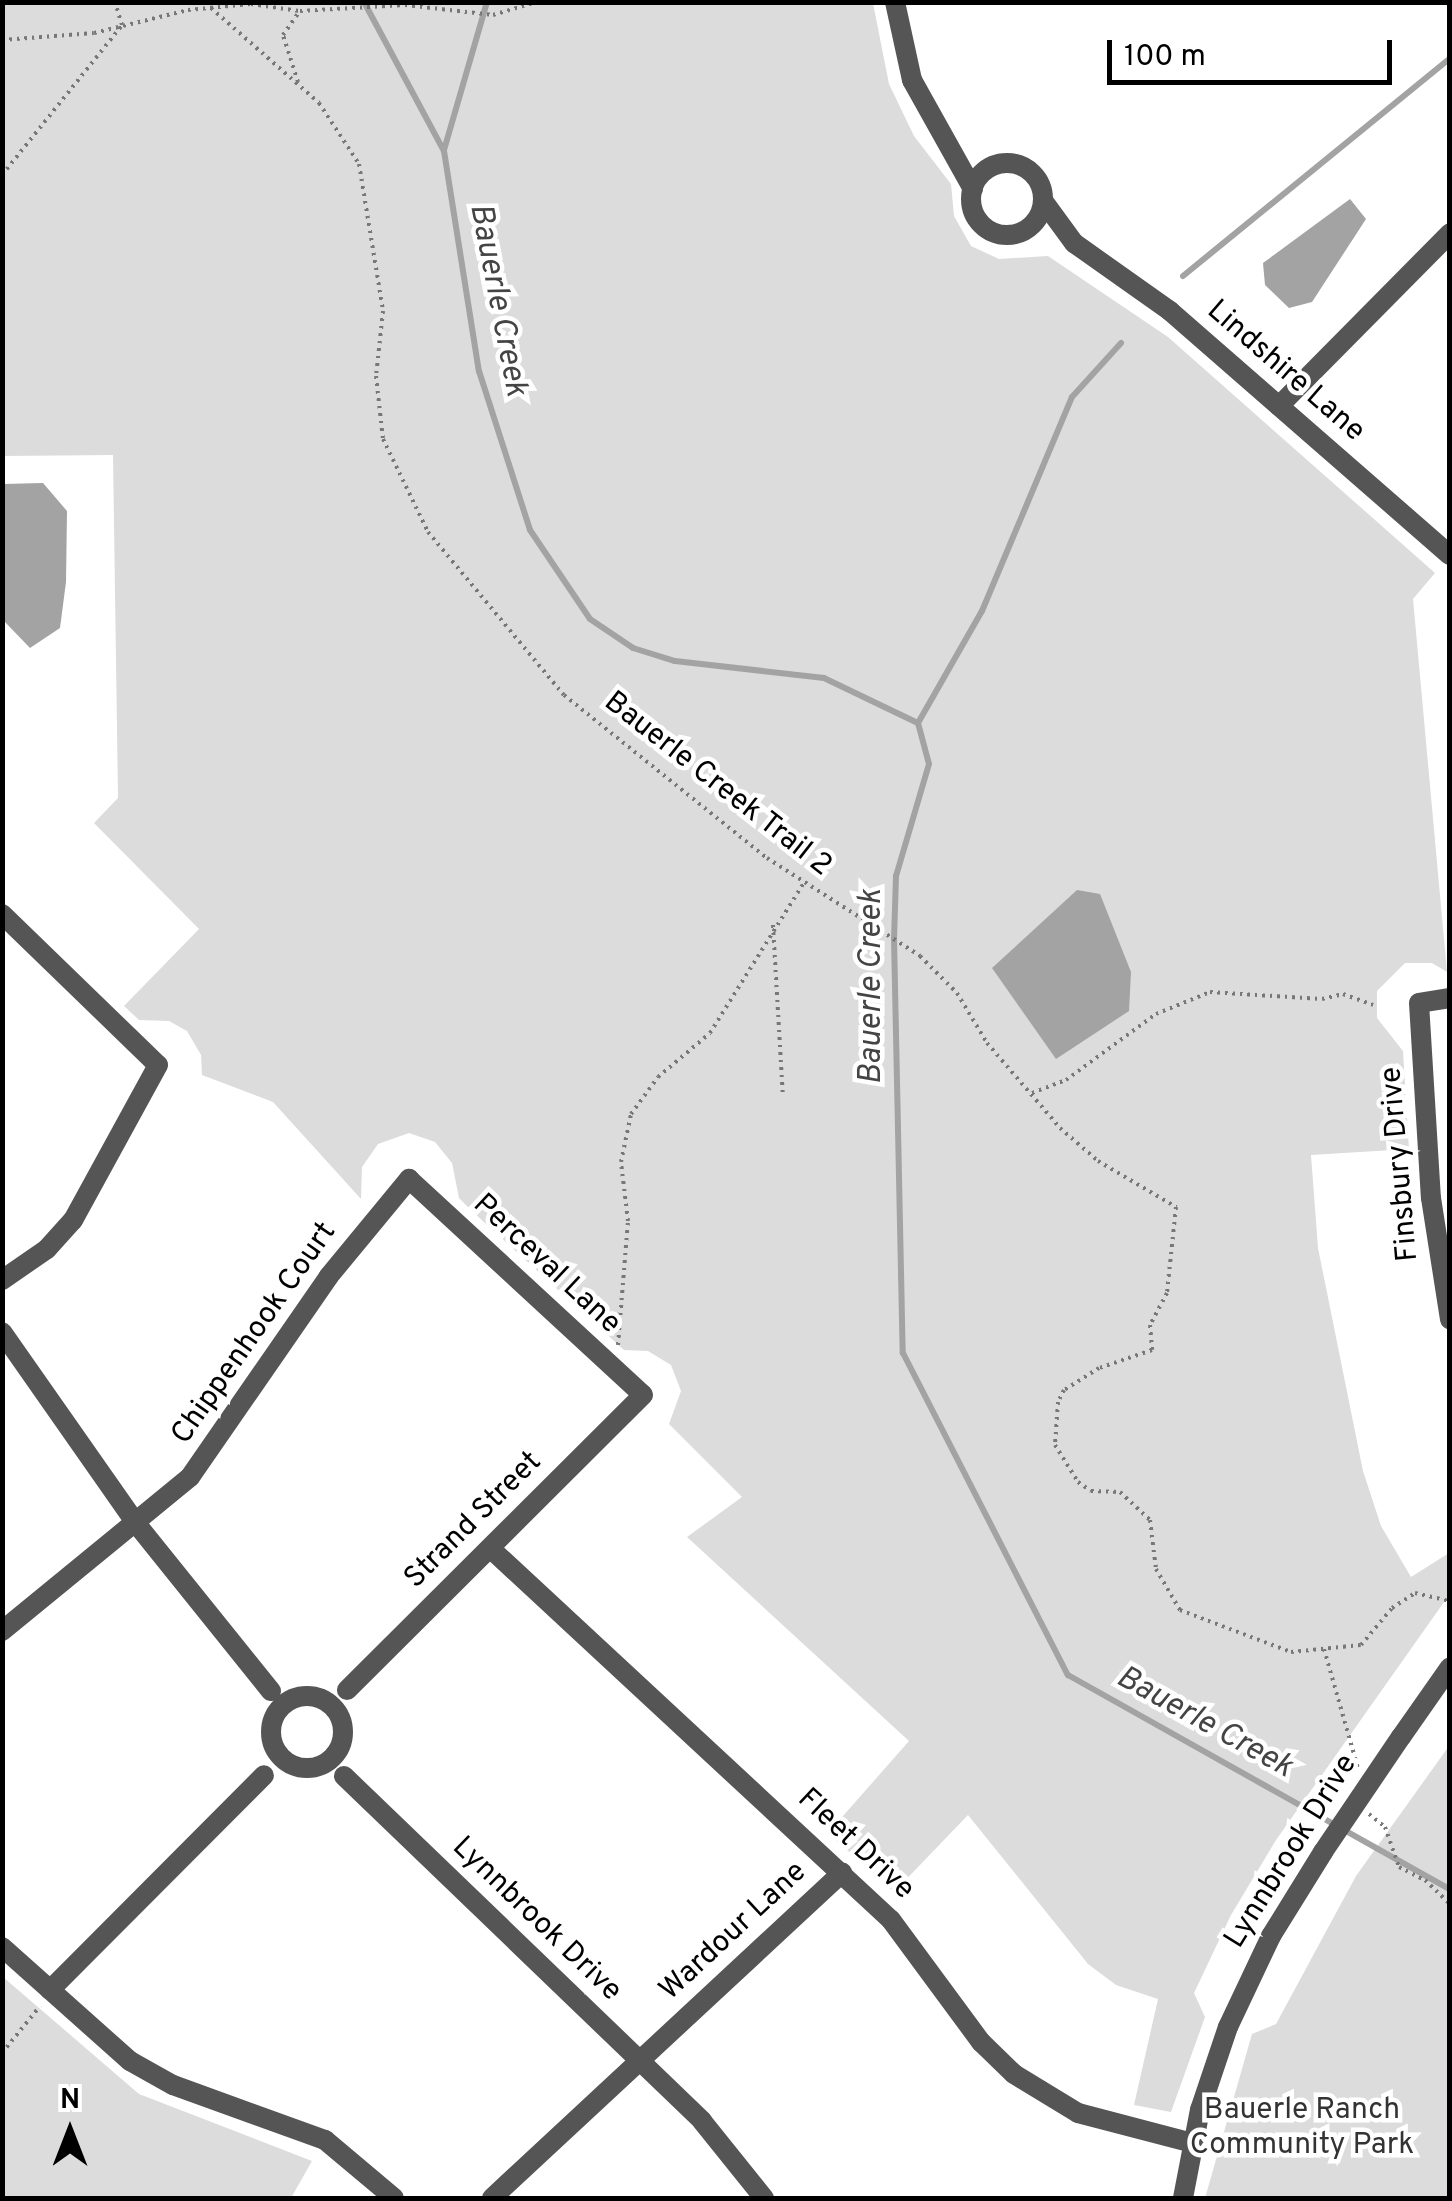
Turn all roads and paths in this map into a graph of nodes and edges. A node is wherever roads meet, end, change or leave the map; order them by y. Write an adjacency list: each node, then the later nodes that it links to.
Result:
1 (115, 2): 6 (path)
2 (536, 2): 5 (path)
3 (895, 2): 9 (street, Lindshire Lane)
4 (211, 8): 5 (path); 6 (path); 8 (path, Bauerle Creek Trail 2)
5 (300, 10): 8 (path)
6 (122, 25): 7 (path); 11 (path)
7 (2, 40)
8 (298, 82): 19 (path, Bauerle Creek Trail 2)
9 (945, 142): 10 (street, Lindshire Lane); 12 (street, Lindshire Lane)
10 (996, 164): 12 (street); 13 (street, Lindshire Lane)
11 (2, 175)
12 (972, 189): 14 (street, Lindshire Lane)
13 (1044, 202): 14 (street); 16 (street, Lindshire Lane)
14 (1024, 231): 16 (street, Lindshire Lane)
15 (1450, 233): 17 (street)
16 (1074, 243): 17 (street, Lindshire Lane)
17 (1279, 406): 18 (street, Lindshire Lane)
18 (1450, 556)
19 (804, 884): 21 (path); 24 (path, Bauerle Creek Trail 2)
20 (2, 914): 28 (street)
21 (773, 925): 25 (path); 31 (path)
22 (1450, 998): 27 (street, Finsbury Drive)
23 (1373, 1005): 24 (path)
24 (1031, 1093): 35 (path, Bauerle Creek Trail 2)
25 (784, 1096)
26 (409, 1178): 32 (street, Perceval Lane); 33 (street, Chippenhook Court)
27 (1445, 1273): 29 (street, Finsbury Drive)
28 (2, 1280)
29 (1450, 1320)
30 (2, 1332): 33 (street)
31 (618, 1345)
32 (643, 1395): 34 (street, Strand Street)
33 (134, 1522): 36 (street, Chippenhook Court); 39 (street)
34 (490, 1548): 38 (street, Strand Street); 50 (street, Fleet Drive)
35 (1450, 1601)
36 (2, 1631)
37 (1450, 1667): 55 (street, Lynnbrook Drive, bridge)
38 (348, 1690): 41 (street, Strand Street); 43 (street, Strand Street)
39 (271, 1691): 40 (street); 42 (street)
40 (292, 1699): 41 (street); 42 (street)
41 (324, 1700): 43 (street)
42 (276, 1714): 44 (street)
43 (340, 1716): 45 (street)
44 (274, 1748): 46 (street); 48 (street)
45 (339, 1750): 47 (street); 49 (street)
46 (290, 1764): 47 (street); 48 (street)
47 (318, 1767): 49 (street, Lynnbrook Drive)
48 (264, 1775): 52 (street)
49 (344, 1776): 54 (street, Lynnbrook Drive)
50 (842, 1873): 54 (street, Wardour Lane); 55 (street, Fleet Drive)
51 (2, 1947): 52 (street)
52 (45, 1998): 53 (path); 56 (street)
53 (2, 2053)
54 (640, 2061): 57 (street, Wardour Lane); 58 (street, Lynnbrook Drive)
55 (1192, 2143): 59 (street, Lynnbrook Drive)
56 (394, 2198)
57 (492, 2198)
58 (764, 2198)
59 (1182, 2198)

